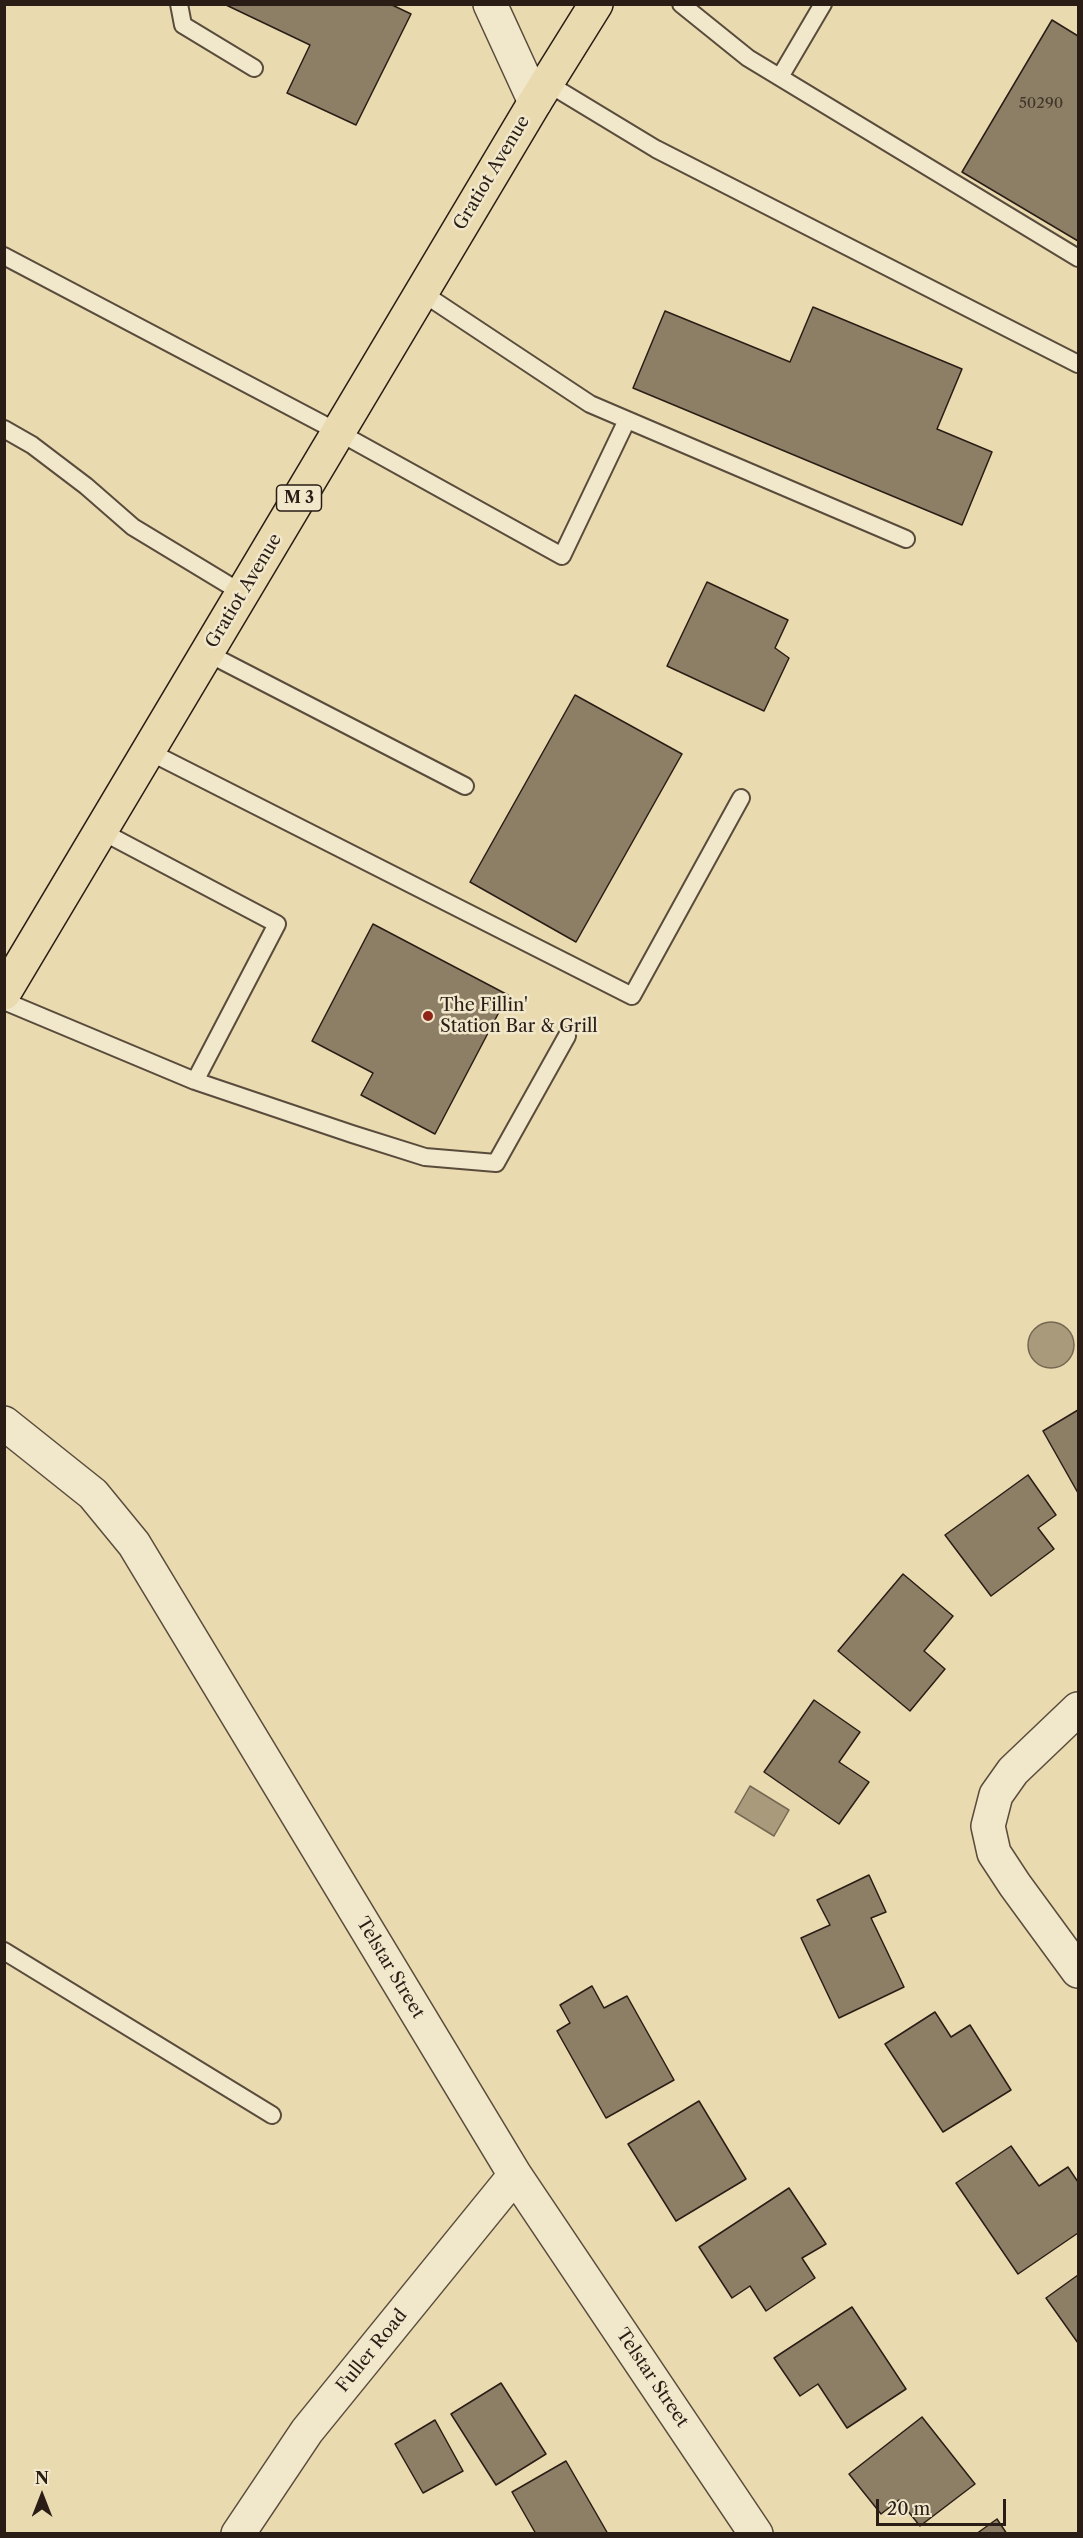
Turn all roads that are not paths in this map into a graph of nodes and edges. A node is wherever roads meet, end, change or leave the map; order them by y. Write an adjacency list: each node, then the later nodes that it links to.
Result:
1 (180, 4): 6 (lane)
2 (490, 4): 8 (street)
3 (596, 4): 8 (main road, Gratiot Avenue / M 3)
4 (681, 4): 7 (lane)
5 (823, 4): 7 (lane)
6 (254, 68)
7 (780, 77): 10 (lane)
8 (541, 92): 11 (main road, Gratiot Avenue / M 3); 12 (lane)
9 (4, 256): 15 (lane)
10 (1078, 258)
11 (421, 292): 13 (lane); 15 (main road, Gratiot Avenue / M 3)
12 (1078, 364)
13 (627, 420): 15 (lane); 16 (lane)
14 (4, 429): 17 (lane)
15 (338, 432): 17 (main road, Gratiot Avenue / M 3)
16 (906, 539)
17 (242, 593): 18 (main road, Gratiot Avenue / M 3)
18 (207, 653): 19 (main road, Gratiot Avenue / M 3); 20 (lane)
19 (148, 751): 21 (lane); 22 (main road, Gratiot Avenue / M 3)
20 (465, 786)
21 (741, 798)
22 (100, 831): 23 (main road, Gratiot Avenue / M 3); 26 (lane)
23 (4, 993)
24 (4, 1001): 26 (lane)
25 (567, 1036): 26 (lane)
26 (195, 1081)
27 (4, 1423): 32 (street, Telstar Street)
28 (1078, 1709): 30 (street)
29 (4, 1951): 31 (lane)
30 (1078, 1971)
31 (272, 2115)
32 (515, 2175): 33 (street, Fuller Road); 34 (street, Telstar Street)
33 (238, 2534)
34 (756, 2534)

